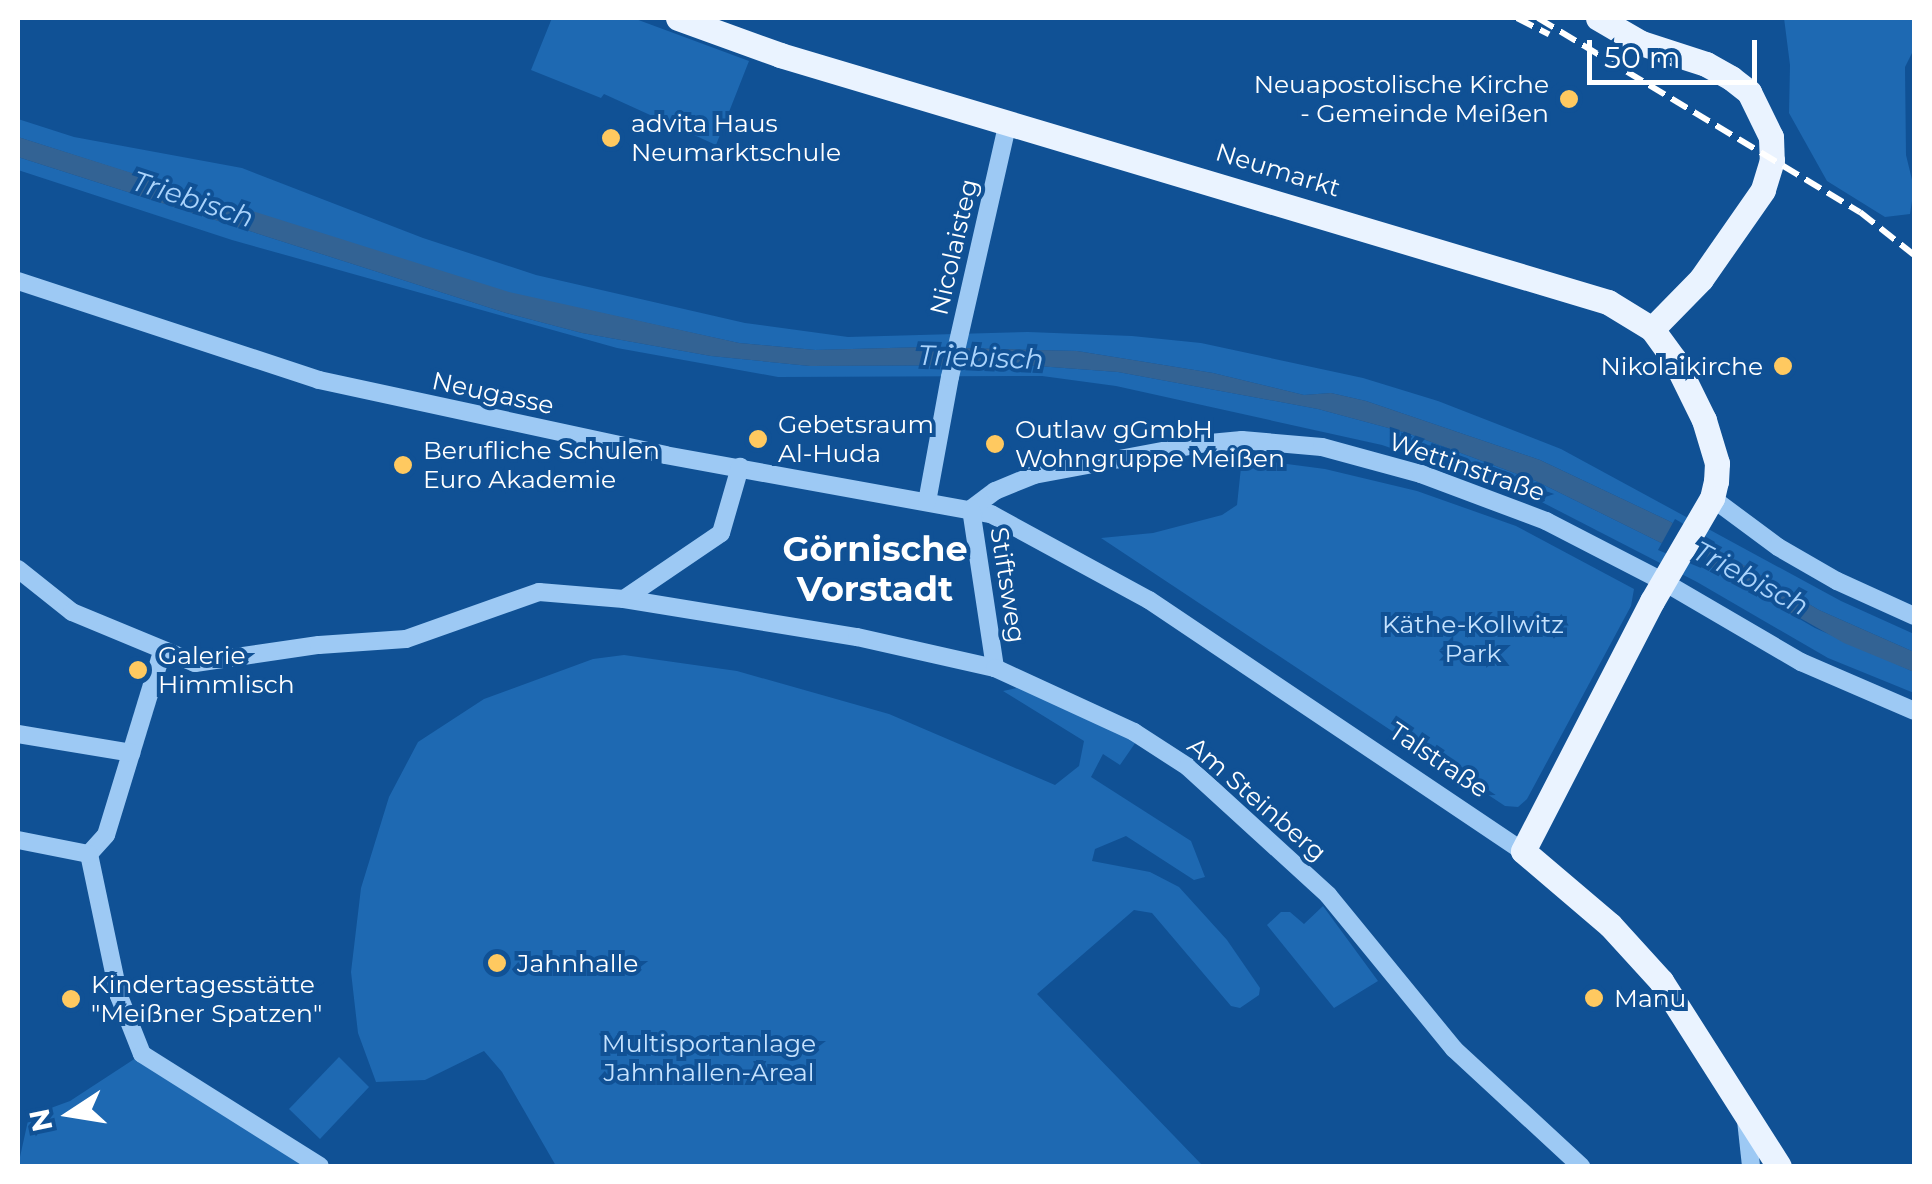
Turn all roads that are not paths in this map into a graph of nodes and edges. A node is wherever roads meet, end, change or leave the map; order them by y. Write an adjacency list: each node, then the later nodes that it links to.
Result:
1 (678, 18): 3 (main road, Neumarkt)
2 (1598, 18): 5 (main road)
3 (1008, 121): 5 (main road, Neumarkt); 8 (street, Nicolaisteg)
4 (18, 280): 6 (street, Neugasse)
5 (1652, 328): 7 (main road, Neumarkt)
6 (740, 466): 8 (street, Neugasse); 12 (street)
7 (1712, 498): 11 (main road, Neumarkt); 13 (street)
8 (927, 502): 9 (street, Neugasse)
9 (971, 509): 11 (street, Wettinstraße); 15 (street, Stiftsweg); 20 (street, Talstraße)
10 (18, 569): 14 (street)
11 (1670, 575): 16 (street, Wettinstraße); 20 (main road, Neumarkt)
12 (624, 599): 14 (street, Am Steinberg); 15 (street, Am Steinberg)
13 (1914, 616)
14 (176, 651): 18 (street)
15 (995, 668): 24 (street, Am Steinberg)
16 (1914, 711)
17 (18, 734): 18 (street)
18 (131, 753): 21 (street)
19 (18, 840): 21 (street)
20 (1523, 851): 22 (main road, Talstraße)
21 (89, 854): 23 (street)
22 (1746, 1120): 25 (street); 26 (main road, Talstraße)
23 (320, 1166)
24 (1581, 1166)
25 (1751, 1166)
26 (1780, 1166)

